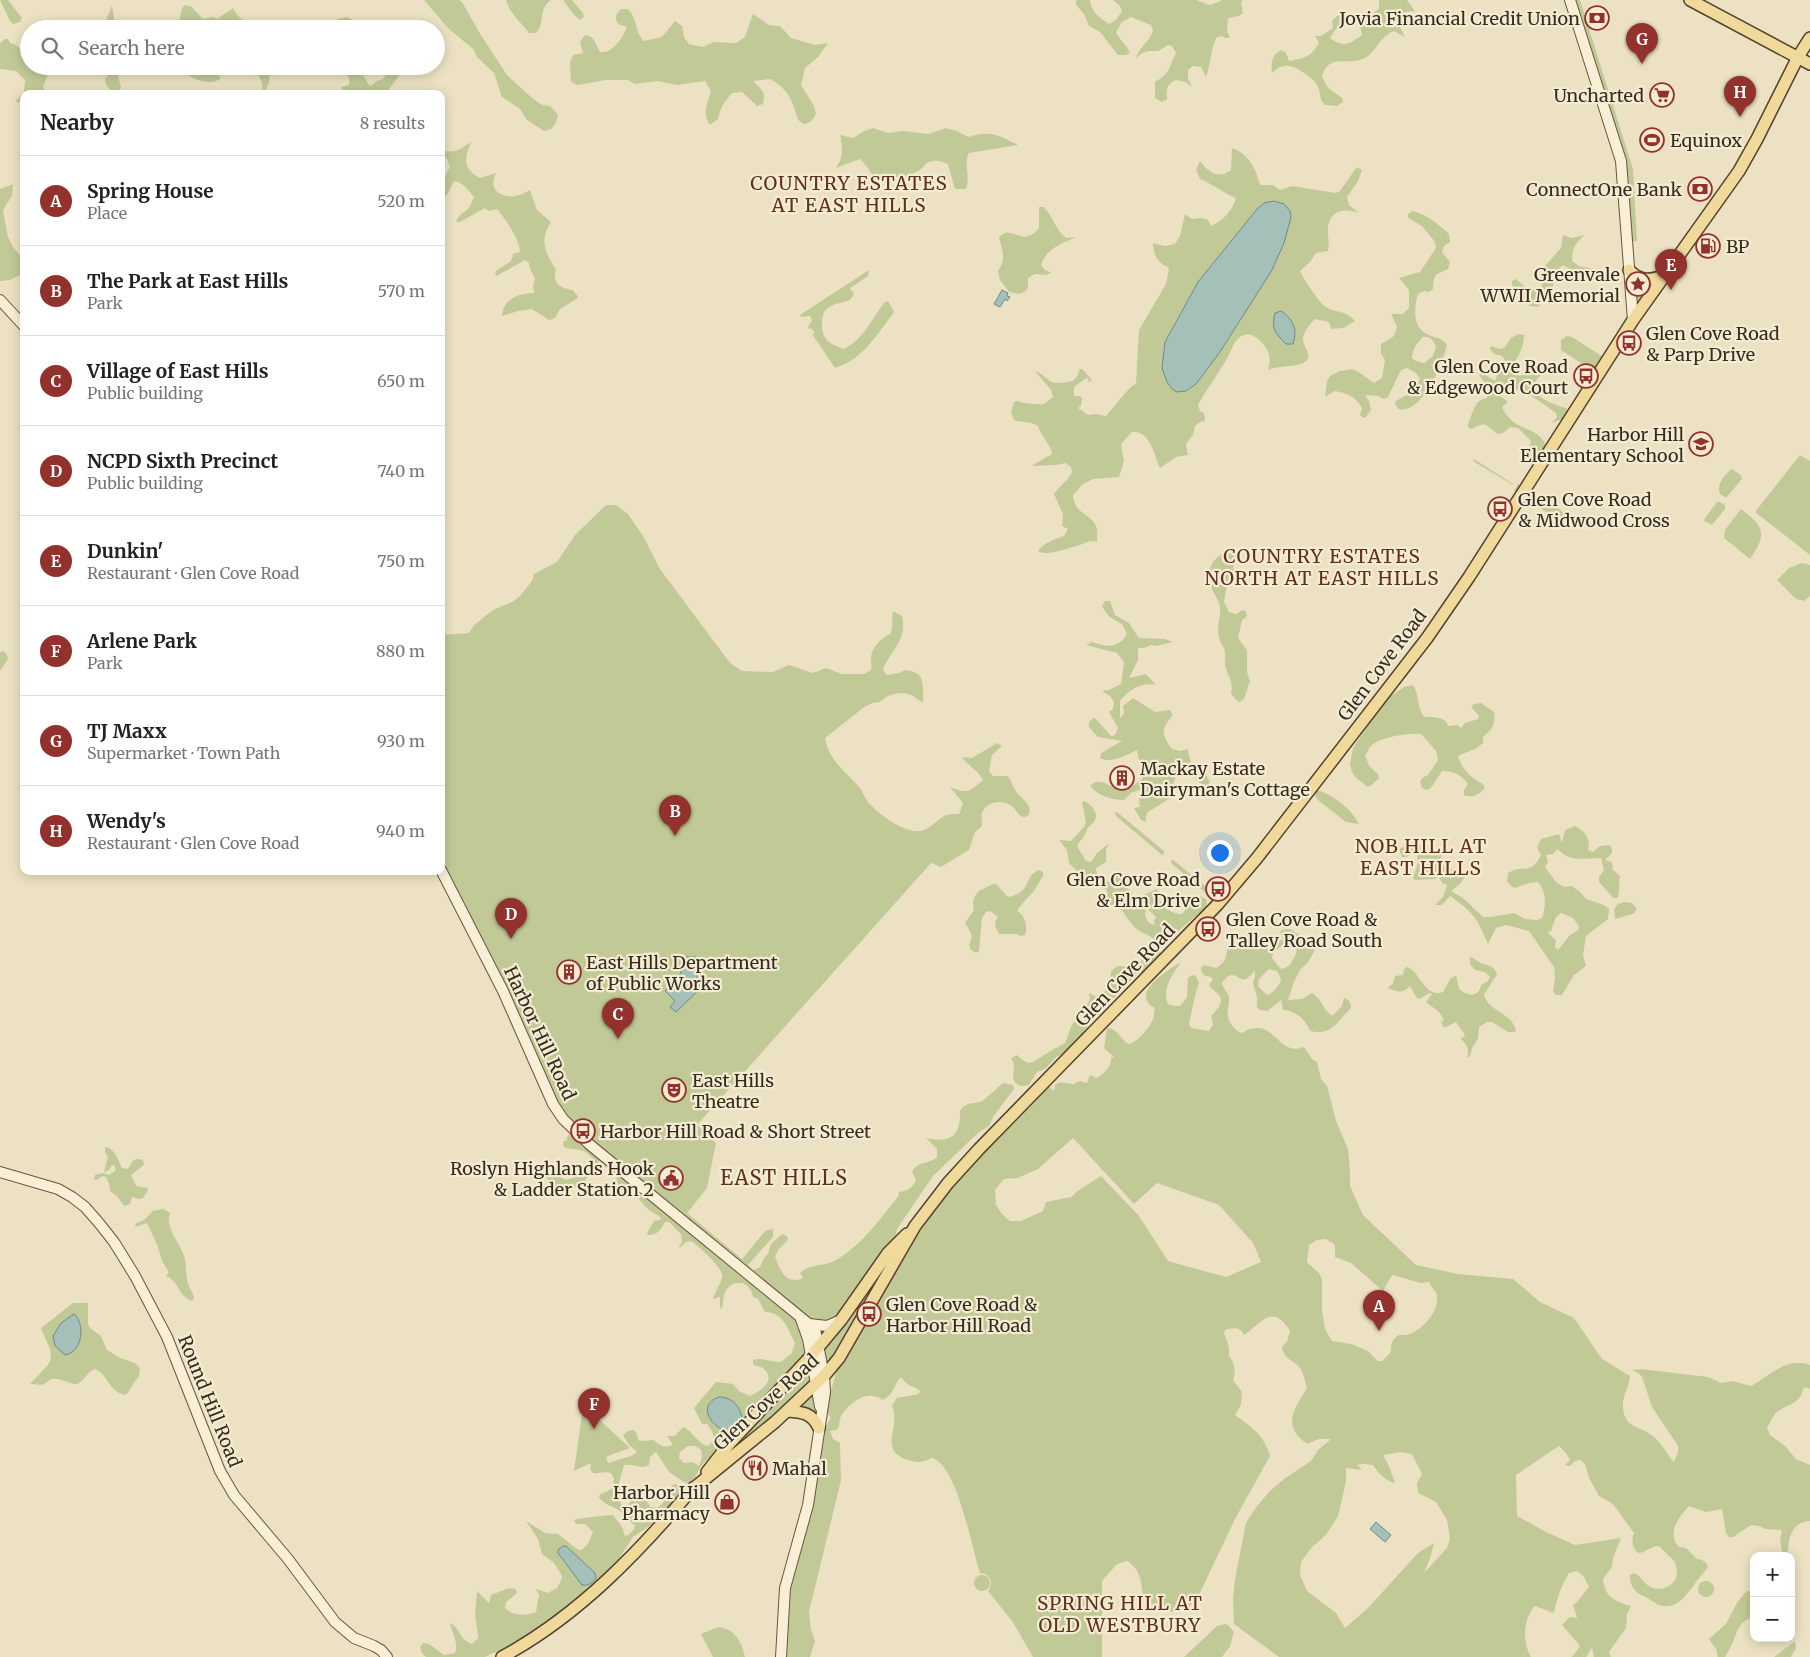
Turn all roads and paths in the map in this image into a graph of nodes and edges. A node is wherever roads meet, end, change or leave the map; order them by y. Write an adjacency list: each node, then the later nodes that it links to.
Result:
1 (1570, 0): 6 (street)
2 (1690, 0): 4 (main road)
3 (1810, 38): 4 (main road, Glen Cove Road)
4 (1798, 57): 5 (main road); 7 (main road, Glen Cove Road)
5 (1810, 64)
6 (1629, 270): 7 (main road); 9 (street)
7 (1664, 276): 9 (main road, Glen Cove Road)
8 (0, 300): 10 (street)
9 (1633, 320): 13 (main road, Glen Cove Road)
10 (20, 322)
11 (444, 875): 15 (street, Harbor Hill Road)
12 (0, 1172): 26 (street, Round Hill Road)
13 (915, 1226): 14 (main road, Glen Cove Road); 18 (main road, Glen Cove Road)
14 (841, 1320): 15 (street); 16 (main road, Glen Cove Road)
15 (805, 1321): 16 (street, Harbor Hill Road); 17 (street)
16 (819, 1346): 17 (main road, Glen Cove Road); 19 (street, Harbor Hill Road)
17 (811, 1356): 20 (street); 25 (main road, Glen Cove Road)
18 (838, 1358): 19 (main road, Glen Cove Road); 21 (street)
19 (824, 1376): 20 (main road, Glen Cove Road); 21 (street, Harbor Hill Road)
20 (816, 1385): 22 (main road, Glen Cove Road); 23 (street)
21 (823, 1402): 23 (street)
22 (788, 1411): 24 (main road); 25 (main road, Glen Cove Road)
23 (821, 1416): 24 (street)
24 (819, 1428): 28 (street)
25 (689, 1492): 27 (main road, Glen Cove Road)
26 (387, 1657)
27 (502, 1657)
28 (781, 1657)

